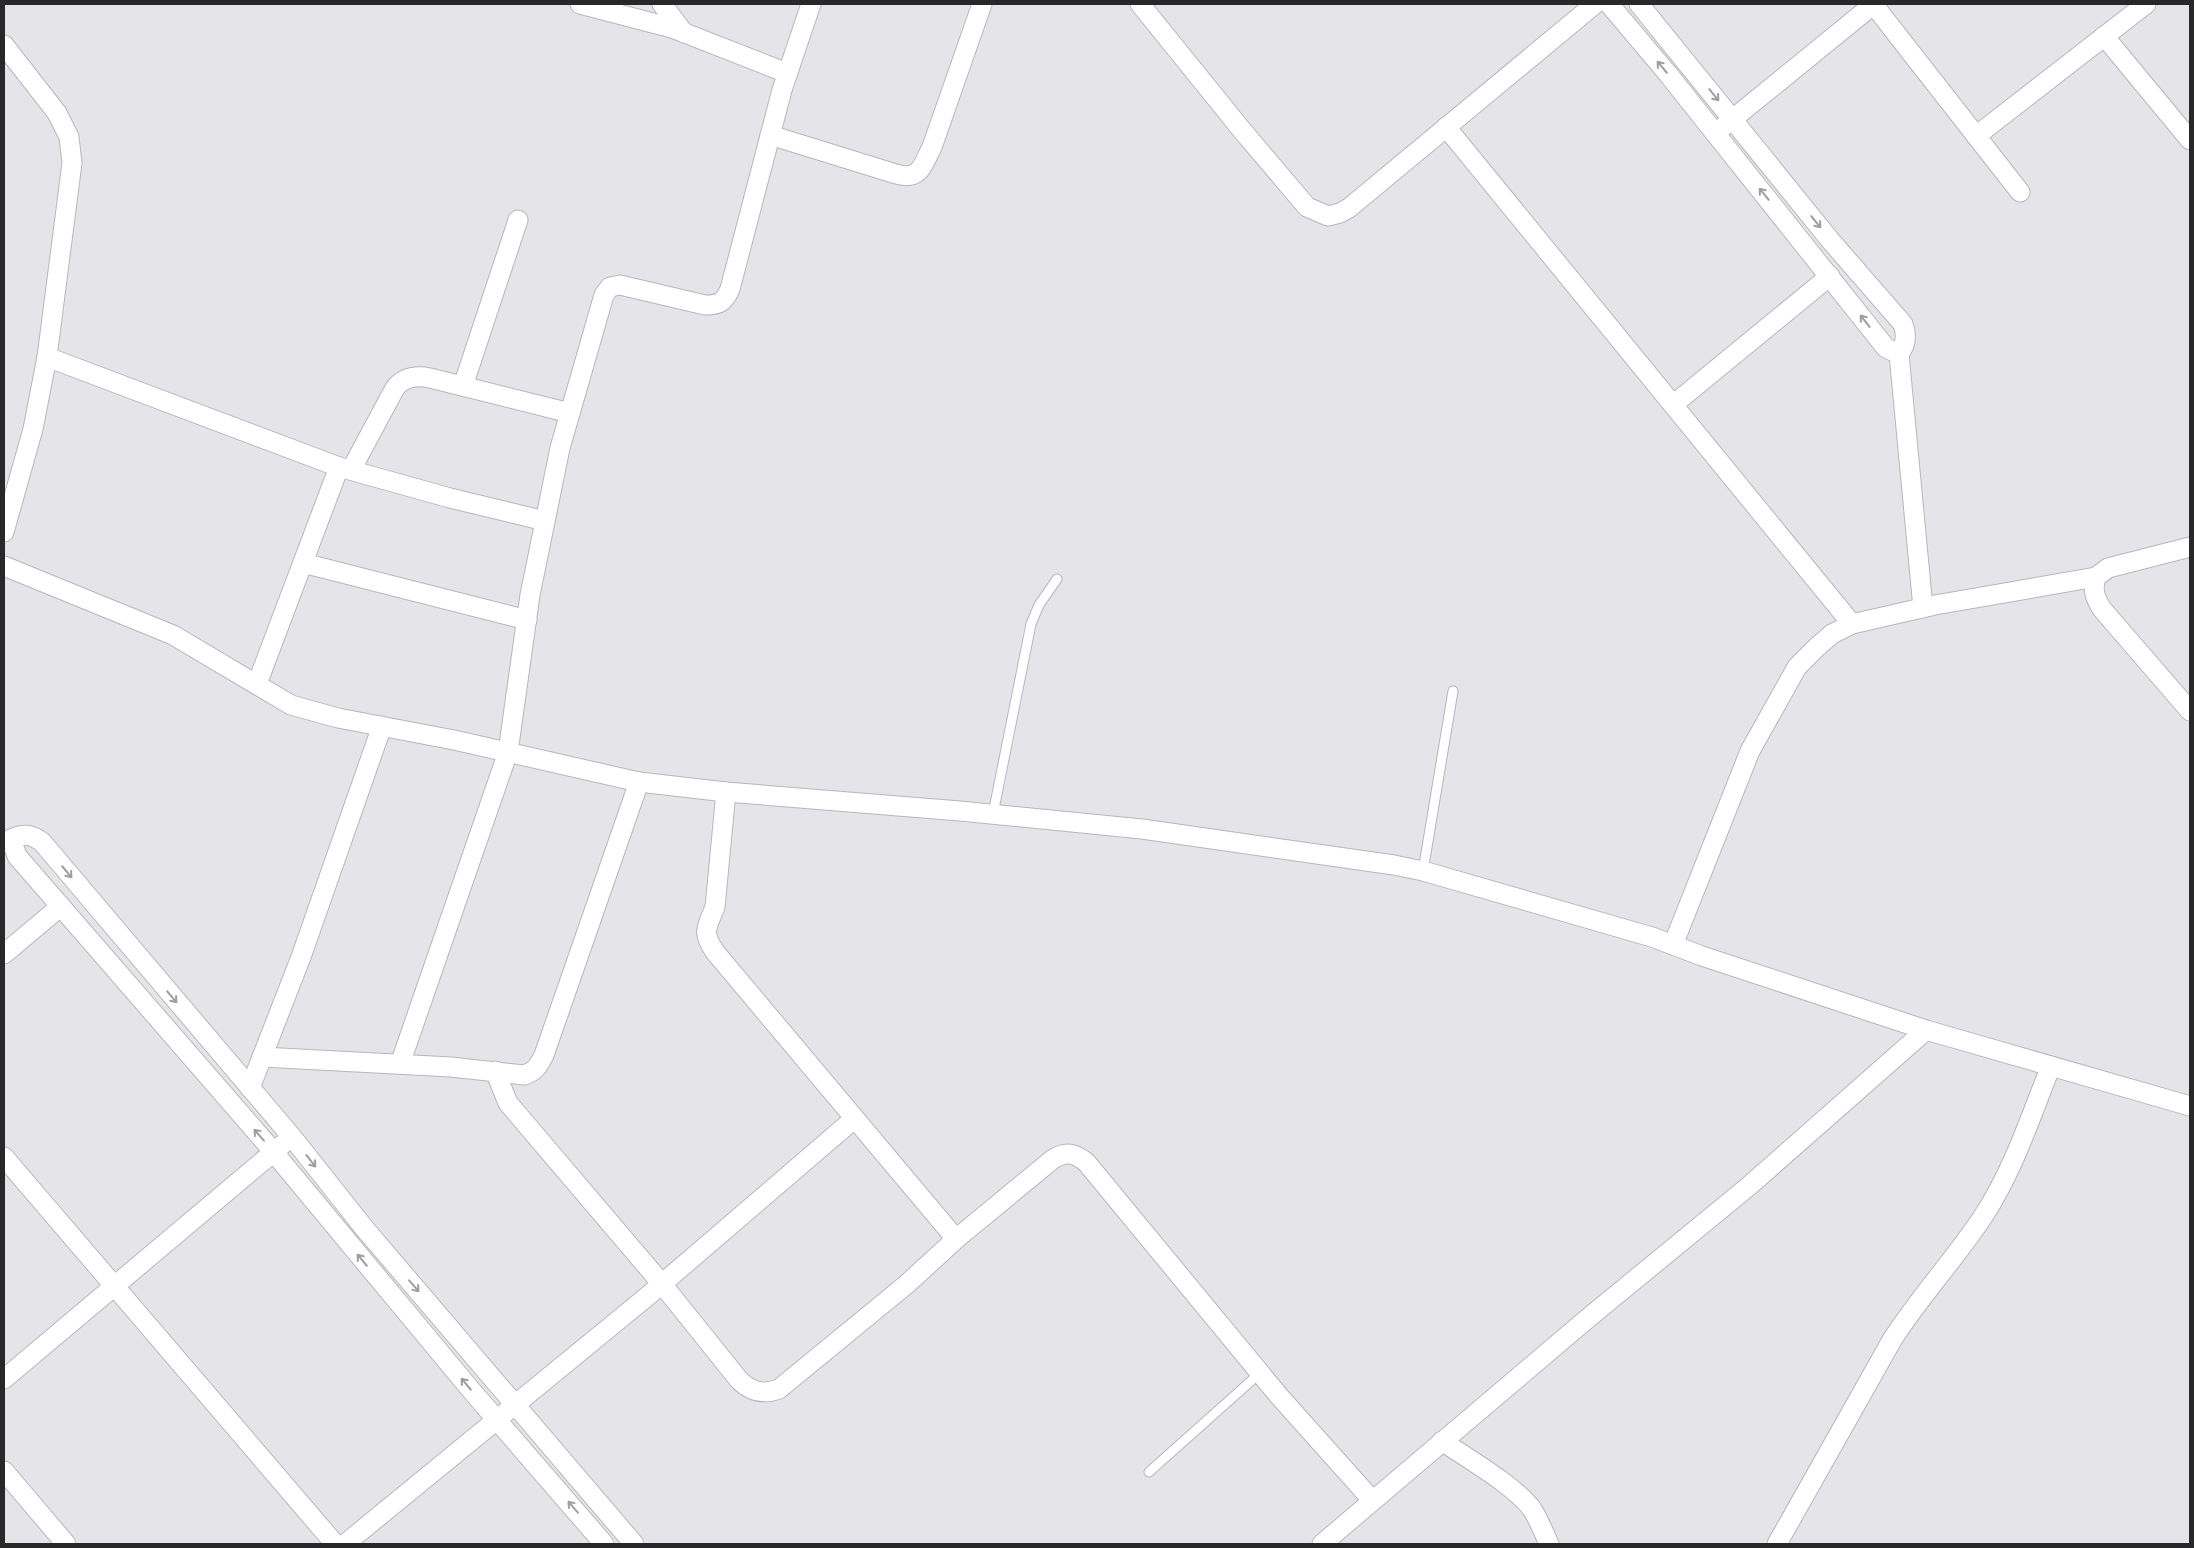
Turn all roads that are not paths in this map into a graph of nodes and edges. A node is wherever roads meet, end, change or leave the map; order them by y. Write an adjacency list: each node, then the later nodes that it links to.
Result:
1 (580, 4): 11 (street)
2 (662, 4): 11 (street)
3 (811, 4): 14 (street)
4 (982, 4): 18 (street)
5 (1140, 4): 16 (street)
6 (1595, 4): 16 (street)
7 (1609, 4): 17 (street, one-way to 7)
8 (1639, 4): 15 (street, one-way to 15)
9 (1873, 4): 15 (street); 19 (street)
10 (2146, 4): 12 (street)
11 (684, 33): 14 (street)
12 (2104, 36): 19 (street); 20 (street)
13 (4, 45): 25 (street)
14 (787, 74): 18 (street)
15 (1733, 119): 17 (street); 24 (street, one-way to 24)
16 (1446, 127): 27 (street)
17 (1715, 134): 23 (street, one-way to 17)
18 (770, 135): 28 (street)
19 (1976, 136): 21 (street)
20 (2190, 140)
21 (2020, 192)
22 (518, 220): 26 (street)
23 (1830, 276): 24 (street, one-way to 23); 27 (street)
24 (1899, 354): 37 (street)
25 (47, 357): 29 (street); 31 (street)
26 (463, 386): 28 (street); 29 (street)
27 (1674, 404): 39 (street)
28 (570, 414): 30 (street)
29 (345, 468): 30 (street); 33 (street)
30 (545, 521): 38 (street)
31 (4, 532)
32 (2190, 547): 35 (street)
33 (303, 564): 38 (street); 40 (street)
34 (4, 566): 40 (street)
35 (2096, 576): 37 (street); 42 (street)
36 (1057, 579): 47 (lane)
37 (1923, 608): 39 (street)
38 (527, 620): 44 (street)
39 (1852, 624): 51 (street)
40 (257, 684): 43 (street)
41 (1453, 691): 49 (lane)
42 (2190, 711)
43 (382, 726): 44 (street); 54 (street)
44 (508, 752): 45 (street); 55 (street)
45 (639, 782): 46 (street); 57 (street)
46 (726, 792): 47 (street); 60 (street)
47 (993, 814): 49 (street)
48 (7, 839): 50 (street); 58 (street, one-way to 58)
49 (1423, 871): 51 (street)
50 (61, 906): 52 (street); 62 (street, one-way to 50)
51 (1673, 945): 53 (street)
52 (4, 954)
53 (1926, 1030): 56 (street); 71 (street)
54 (262, 1057): 55 (street); 58 (street)
55 (400, 1064): 57 (street)
56 (2051, 1066): 59 (street); 82 (street)
57 (495, 1071): 65 (street)
58 (250, 1088): 61 (street)
59 (2190, 1106)
60 (854, 1119): 64 (street); 65 (street)
61 (292, 1137): 62 (street); 69 (street, one-way to 69)
62 (273, 1153): 66 (street); 70 (street, one-way to 62)
63 (4, 1157): 66 (street)
64 (956, 1239): 65 (street); 67 (street)
65 (662, 1284): 69 (street)
66 (115, 1285): 68 (street); 76 (street)
67 (1260, 1373): 73 (lane); 74 (street)
68 (4, 1379)
69 (516, 1404): 70 (street); 79 (street)
70 (497, 1420): 77 (street); 78 (street, one-way to 70)
71 (1442, 1441): 74 (street); 81 (street)
72 (4, 1471): 75 (street)
73 (1149, 1472)
74 (1372, 1500): 80 (street)
75 (66, 1544)
76 (335, 1544)
77 (345, 1544)
78 (604, 1544)
79 (634, 1544)
80 (1322, 1544)
81 (1550, 1544)
82 (1777, 1544)

